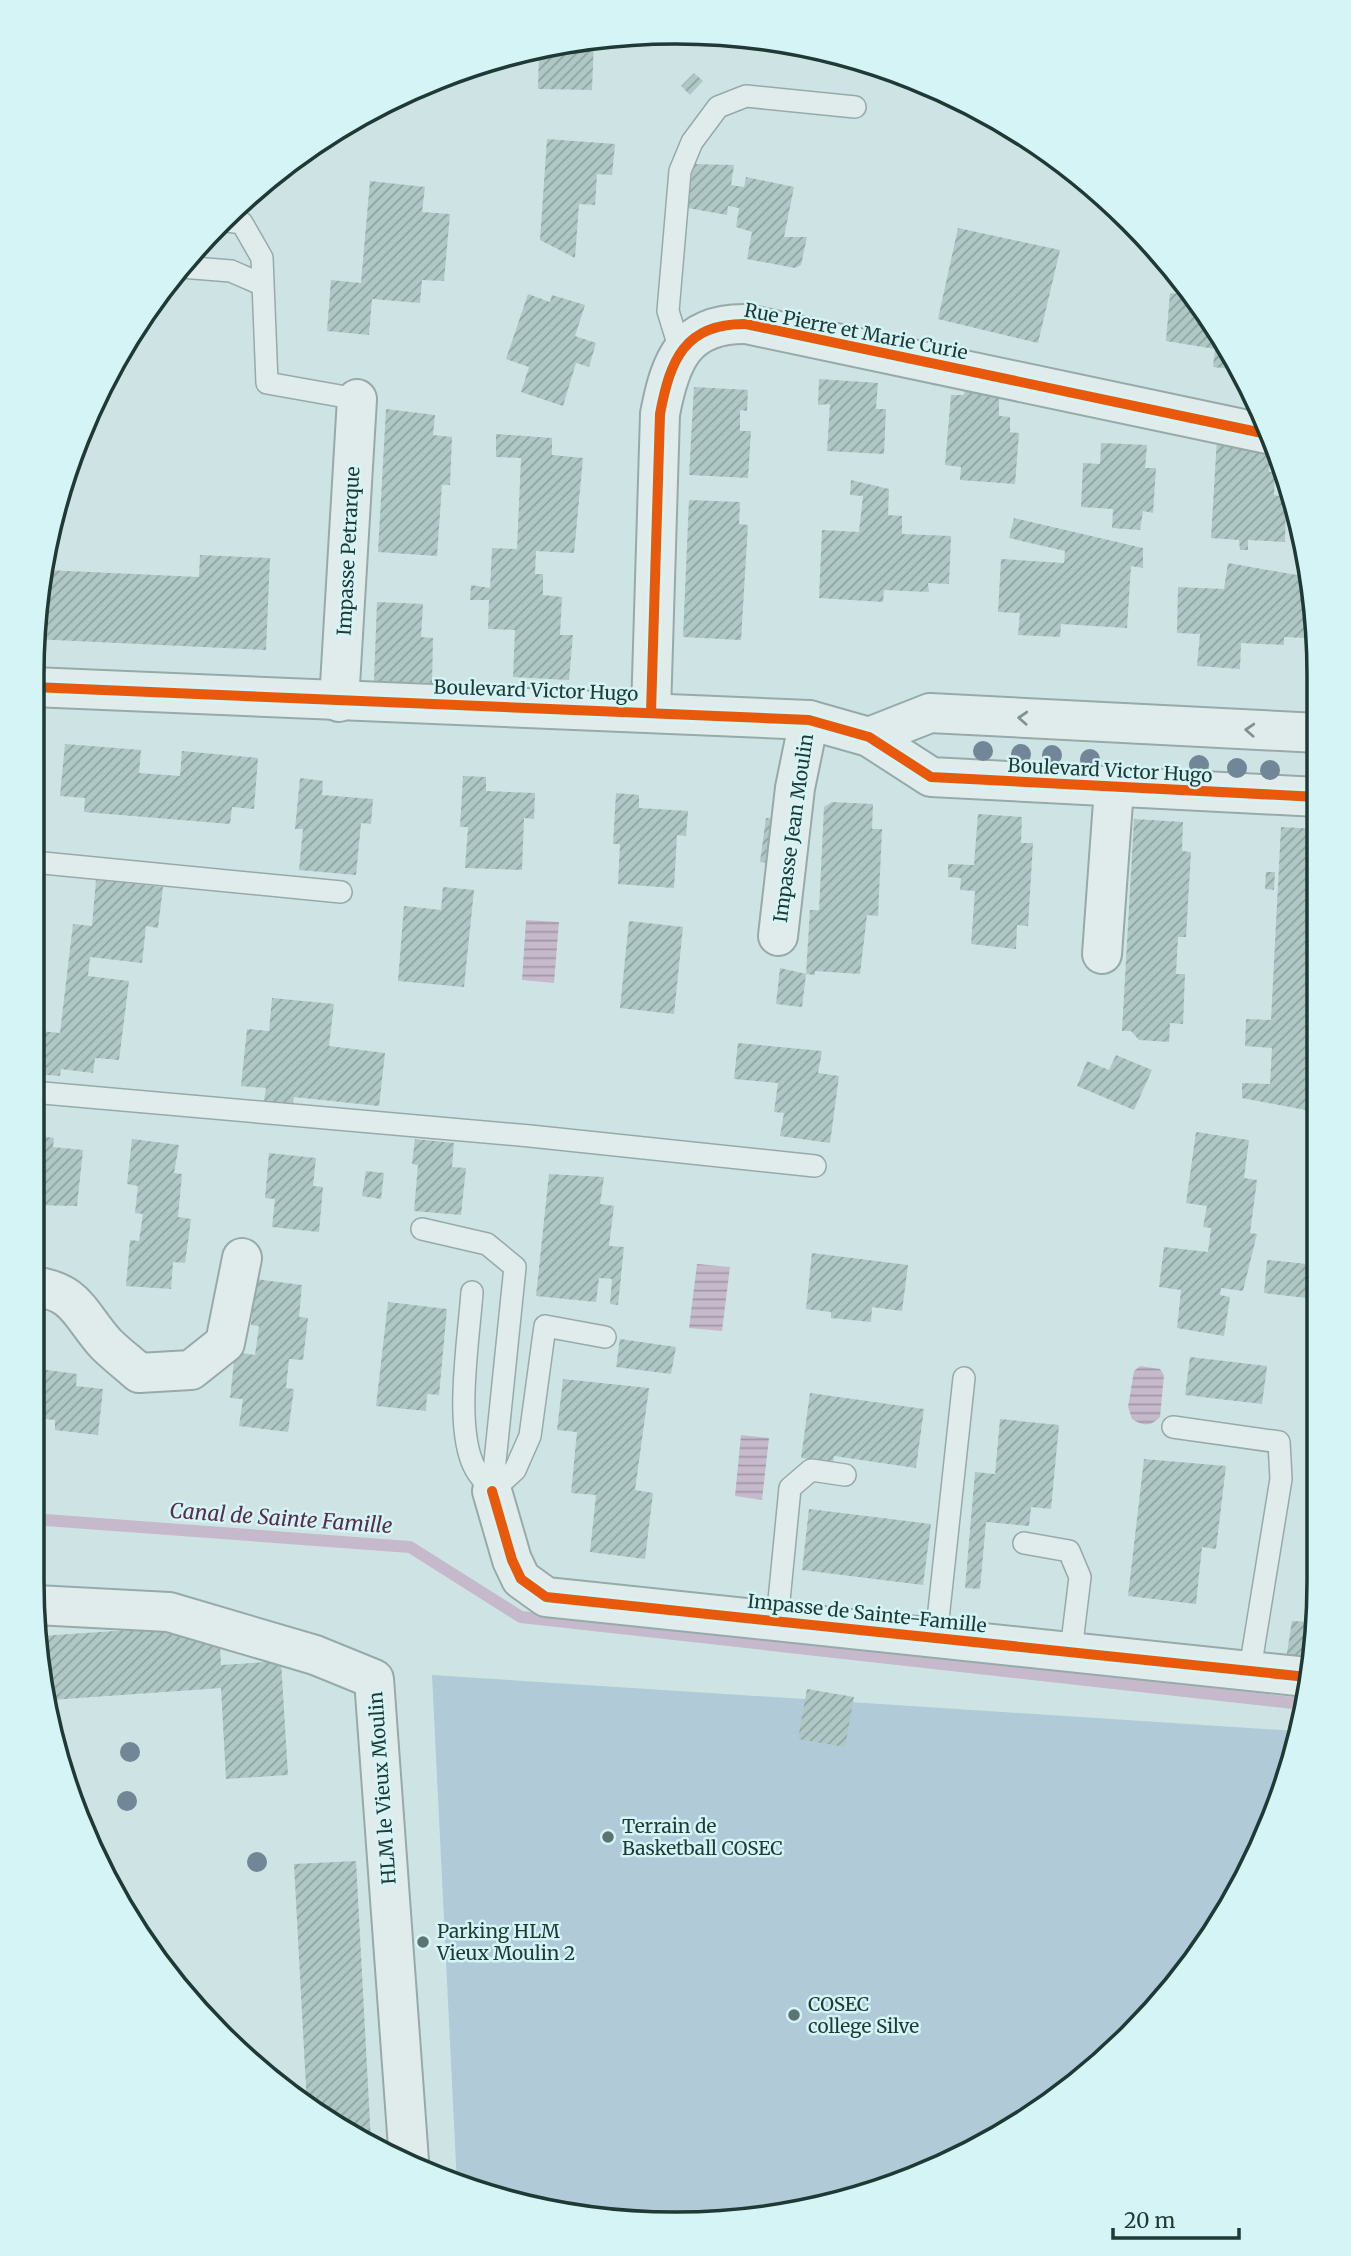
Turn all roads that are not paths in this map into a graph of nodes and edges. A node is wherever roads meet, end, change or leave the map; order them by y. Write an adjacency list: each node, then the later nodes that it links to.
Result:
1 (855, 107): 5 (lane)
2 (236, 222): 4 (lane)
3 (193, 268): 4 (lane)
4 (261, 284): 6 (lane)
5 (680, 350): 7 (street, Rue Pierre et Marie Curie); 10 (street)
6 (357, 399): 9 (street, Impasse Petrarque)
7 (1258, 432)
8 (44, 688): 9 (street, Boulevard Victor Hugo)
9 (339, 702): 10 (street, Boulevard Victor Hugo)
10 (651, 712): 11 (street, Boulevard Victor Hugo)
11 (809, 720): 13 (street, Boulevard Victor Hugo); 18 (street, Impasse Jean Moulin)
12 (1307, 732): 13 (street, one-way to 13)
13 (869, 737): 14 (street, Boulevard Victor Hugo)
14 (1114, 788): 15 (street, Boulevard Victor Hugo); 19 (street)
15 (1307, 797)
16 (44, 863): 17 (lane)
17 (341, 892)
18 (778, 936)
19 (1102, 954)
20 (44, 1093): 21 (lane)
21 (816, 1166)
22 (422, 1229): 30 (lane)
23 (242, 1258): 24 (street)
24 (44, 1288)
25 (472, 1292): 30 (lane)
26 (605, 1336): 30 (lane)
27 (964, 1378): 34 (lane)
28 (1173, 1427): 36 (lane)
29 (845, 1475): 33 (lane)
30 (492, 1491): 33 (street, Impasse de Sainte-Famille)
31 (1024, 1543): 35 (lane)
32 (45, 1605): 38 (street, HLM le Vieux Moulin)
33 (777, 1621): 34 (street, Impasse de Sainte-Famille)
34 (936, 1638): 35 (street, Impasse de Sainte-Famille)
35 (1071, 1651): 36 (street, Impasse de Sainte-Famille)
36 (1250, 1669): 37 (street, Impasse de Sainte-Famille)
37 (1300, 1675)
38 (408, 2153)

